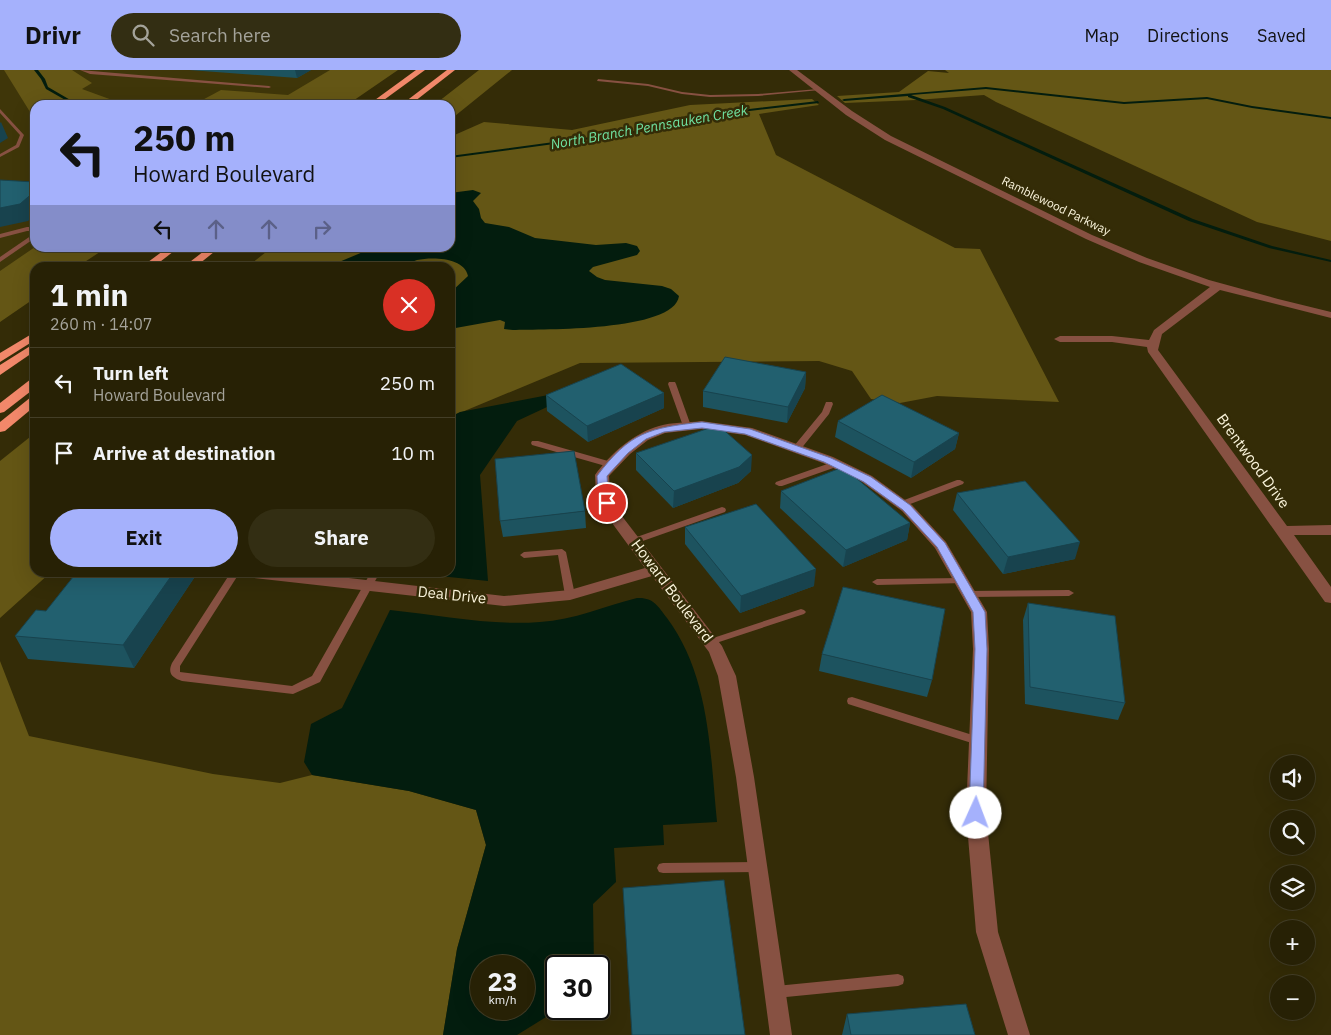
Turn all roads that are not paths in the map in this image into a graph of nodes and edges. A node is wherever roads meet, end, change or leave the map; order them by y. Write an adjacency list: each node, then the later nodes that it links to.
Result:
1 (82, 70): 6 (lane)
2 (421, 70): 8 (highway)
3 (451, 70): 9 (highway)
4 (793, 70): 7 (street, Ramblewood Parkway)
5 (598, 80): 7 (lane)
6 (269, 87)
7 (818, 90): 22 (street, Ramblewood Parkway)
8 (379, 100)
9 (412, 100)
10 (0, 110): 11 (lane)
11 (0, 156)
12 (30, 229): 13 (lane)
13 (0, 236)
14 (30, 238): 18 (lane)
15 (167, 252): 19 (highway)
16 (209, 252): 20 (highway)
17 (221, 252): 21 (highway)
18 (0, 260)
19 (153, 262)
20 (195, 262)
21 (208, 262)
22 (1218, 286): 23 (street, Ramblewood Parkway); 26 (street)
23 (1331, 314)
24 (30, 338): 28 (highway)
25 (1060, 338): 26 (street)
26 (1152, 344): 46 (street, Brentwood Drive)
27 (30, 350): 29 (highway)
28 (0, 358)
29 (0, 372)
30 (672, 384): 35 (lane)
31 (30, 386): 34 (highway)
32 (30, 404): 36 (highway)
33 (829, 404): 38 (lane)
34 (0, 409)
35 (687, 426): 38 (street, Howard Boulevard); 40 (street, Howard Boulevard)
36 (0, 428)
37 (535, 443): 40 (lane)
38 (797, 448): 39 (street, Howard Boulevard)
39 (836, 464): 42 (lane); 43 (street, Howard Boulevard)
40 (612, 465): 47 (street, Howard Boulevard)
41 (960, 482): 43 (lane)
42 (779, 484)
43 (902, 504): 54 (street, Howard Boulevard)
44 (722, 510): 47 (lane)
45 (1331, 530): 46 (street)
46 (1283, 531): 57 (street, Brentwood Drive)
47 (634, 541): 49 (street, Howard Boulevard)
48 (524, 555): 56 (lane)
49 (655, 570): 56 (street, Deal Drive); 59 (street, Howard Boulevard)
50 (233, 577): 52 (lane)
51 (336, 577): 52 (street, Deal Drive)
52 (372, 579): 56 (street, Deal Drive)
53 (877, 582): 54 (lane)
54 (966, 588): 55 (lane); 61 (street, Howard Boulevard)
55 (1069, 593)
56 (570, 595)
57 (1331, 598)
58 (801, 612): 59 (lane)
59 (710, 642): 62 (street, Howard Boulevard)
60 (852, 701): 61 (lane)
61 (978, 741): 67 (street, Howard Boulevard)
62 (758, 867): 63 (lane); 65 (street, Howard Boulevard)
63 (663, 868)
64 (898, 980): 65 (lane)
65 (775, 992): 66 (street, Howard Boulevard)
66 (781, 1035)
67 (1019, 1035)

